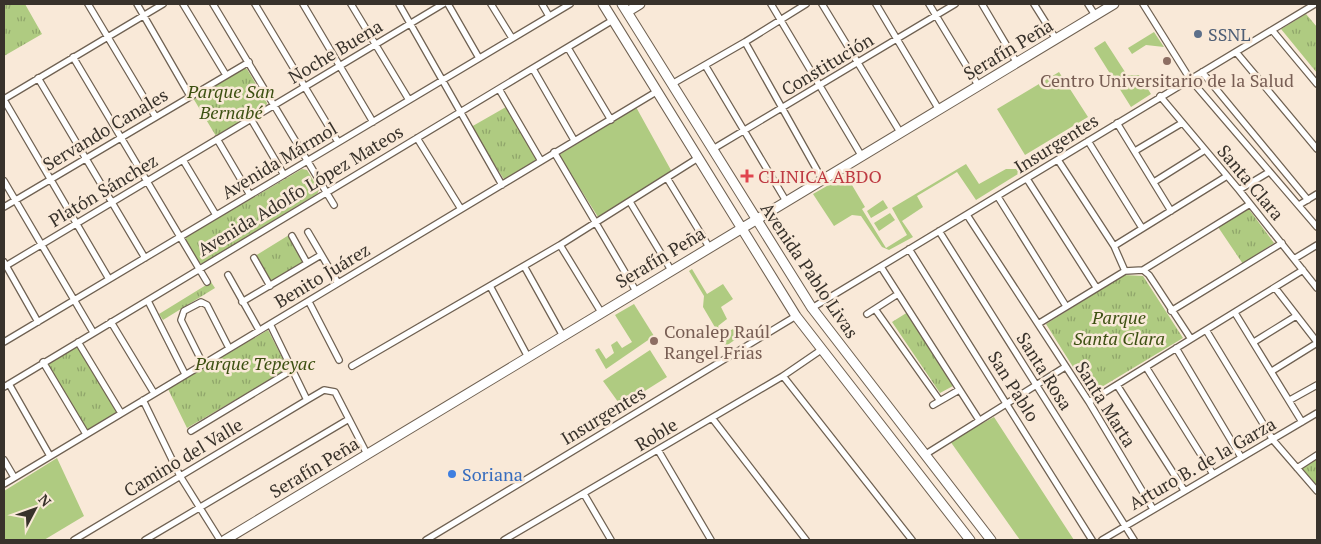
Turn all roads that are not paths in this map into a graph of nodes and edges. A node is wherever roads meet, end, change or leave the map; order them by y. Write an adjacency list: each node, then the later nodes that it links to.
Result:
1 (88, 4): 38 (street)
2 (137, 4): 30 (street)
3 (163, 4): 30 (street)
4 (183, 4): 55 (street)
5 (213, 4): 48 (street)
6 (255, 4): 62 (street)
7 (303, 4): 52 (street)
8 (351, 4): 43 (street)
9 (399, 4): 36 (street)
10 (443, 4): 36 (street, Noche Buena)
11 (448, 4): 47 (street)
12 (491, 4): 39 (street)
13 (542, 4): 33 (street)
14 (570, 4): 33 (street, Avenida Mármol)
15 (603, 4): 35 (main road, Avenida Pablo Livas)
16 (640, 4): 29 (main road)
17 (771, 4): 34 (street)
18 (806, 4): 34 (street)
19 (822, 4): 49 (street)
20 (876, 4): 40 (street)
21 (929, 4): 31 (street)
22 (955, 4): 31 (street, Constitución)
23 (982, 4): 50 (street)
24 (1034, 4): 41 (street)
25 (1088, 4): 32 (street)
26 (1114, 4): 32 (main road, Serafín Peña)
27 (1143, 4): 57 (street)
28 (1315, 4): 37 (street, Insurgentes)
29 (624, 8): 59 (main road, Avenida Pablo Livas)
30 (144, 15): 38 (street); 66 (street)
31 (936, 15): 40 (street, Constitución); 61 (street)
32 (1095, 15): 41 (main road, Serafín Peña)
33 (549, 16): 39 (street, Avenida Mármol)
34 (781, 19): 42 (street); 63 (street)
35 (613, 20): 44 (street, Avenida Adolfo López Mateos); 65 (main road, Avenida Pablo Livas)
36 (410, 23): 43 (street, Noche Buena); 58 (street)
37 (1272, 30): 45 (street, Insurgentes); 60 (street)
38 (108, 37): 46 (street); 74 (street)
39 (512, 38): 47 (street, Avenida Mármol)
40 (898, 39): 49 (street, Constitución); 72 (street)
41 (1056, 39): 50 (main road, Serafín Peña)
42 (745, 42): 51 (street); 71 (street)
43 (375, 44): 52 (street, Noche Buena); 69 (street)
44 (568, 48): 53 (street, Avenida Adolfo López Mateos); 76 (street)
45 (1236, 52): 54 (street, Insurgentes); 89 (street)
46 (73, 58): 56 (street); 82 (street)
47 (479, 58): 58 (street, Avenida Mármol)
48 (248, 62): 55 (street, Servando Canales); 70 (street)
49 (858, 62): 63 (street, Constitución); 81 (street)
50 (1017, 63): 61 (main road, Serafín Peña)
51 (705, 65): 59 (street); 80 (street)
52 (340, 66): 62 (street, Noche Buena); 77 (street)
53 (533, 69): 64 (street, Avenida Adolfo López Mateos); 85 (street)
54 (1202, 72): 57 (street, Insurgentes); 117 (street)
55 (226, 75): 66 (street, Servando Canales)
56 (38, 78): 68 (street); 94 (street)
57 (1190, 79): 67 (street, Insurgentes); 100 (street)
58 (444, 80): 69 (street, Avenida Mármol); 73 (street)
59 (672, 84): 88 (main road, Avenida Pablo Livas)
60 (1317, 84)
61 (978, 85): 72 (main road, Serafín Peña)
62 (305, 86): 70 (street, Noche Buena); 87 (street)
63 (821, 86): 71 (street, Constitución); 93 (street)
64 (499, 89): 73 (street, Avenida Adolfo López Mateos); 99 (street)
65 (656, 92): 76 (street, Benito Juárez); 95 (main road, Avenida Pablo Livas)
66 (190, 96): 74 (street, Servando Canales)
67 (1160, 96): 78 (street, Insurgentes); 79 (street, Santa Clara)
68 (4, 100): 104 (street)
69 (409, 100): 77 (street, Avenida Mármol)
70 (275, 105): 75 (street, Noche Buena); 98 (street)
71 (783, 108): 80 (street, Constitución); 105 (street)
72 (938, 108): 81 (main road, Serafín Peña)
73 (462, 112): 83 (street, Avenida Adolfo López Mateos); 110 (street)
74 (155, 116): 82 (street, Servando Canales)
75 (251, 119): 84 (street, Noche Buena); 101 (street)
76 (611, 120): 85 (street, Benito Juárez)
77 (373, 122): 87 (street, Avenida Mármol)
78 (1117, 123): 86 (street, Insurgentes); 91 (street)
79 (1182, 123): 90 (street, Santa Clara); 91 (street)
80 (744, 131): 88 (street, Constitución); 118 (street)
81 (900, 132): 93 (main road, Serafín Peña)
82 (121, 137): 94 (street, Servando Canales); 108 (street)
83 (417, 138): 112 (street, Avenida Adolfo López Mateos); 125 (street)
84 (217, 139): 96 (street, Platón Sánchez); 114 (street)
85 (574, 140): 92 (street, Benito Juárez)
86 (1088, 141): 97 (street, Insurgentes); 134 (street)
87 (338, 142): 98 (street, Avenida Mármol)
88 (713, 149): 129 (main road, Avenida Pablo Livas)
89 (1317, 149)
90 (1204, 150): 102 (street, Santa Clara); 109 (street)
91 (1135, 151): 109 (street)
92 (554, 152): 99 (street, Benito Juárez); 130 (street)
93 (861, 155): 105 (main road, Serafín Peña)
94 (86, 158): 104 (street, Servando Canales); 119 (street)
95 (698, 158): 103 (street); 132 (main road, Avenida Pablo Livas)
96 (183, 160): 108 (street, Platón Sánchez); 128 (street)
97 (1058, 160): 106 (street, Insurgentes); 143 (street)
98 (307, 161): 101 (street, Avenida Mármol); 112 (street)
99 (541, 161): 110 (street, Benito Juárez)
100 (1269, 172): 111 (street); 123 (street)
101 (284, 175): 114 (street, Avenida Mármol)
102 (1227, 176): 111 (street, Santa Clara); 126 (street)
103 (667, 178): 120 (street); 144 (street)
104 (51, 179): 116 (street, Servando Canales); 131 (street)
105 (822, 179): 118 (main road, Serafín Peña)
106 (1027, 179): 115 (street, Insurgentes); 165 (street)
107 (4, 181): 116 (street)
108 (147, 181): 119 (street, Platón Sánchez); 138 (street)
109 (1154, 182): 126 (street)
110 (502, 185): 125 (street, Benito Juárez)
111 (1239, 190): 121 (street, Santa Clara)
112 (327, 193): 122 (street); 154 (street, Avenida Adolfo López Mateos)
113 (1317, 194): 117 (street)
114 (250, 195): 128 (street, Avenida Mármol)
115 (998, 197): 127 (street, Insurgentes); 174 (street)
116 (15, 200): 124 (street, Servando Canales); 141 (street)
117 (1308, 200): 123 (street)
118 (786, 201): 129 (main road, Serafín Peña)
119 (112, 202): 131 (street, Platón Sánchez); 147 (street)
120 (630, 202): 130 (street); 155 (street)
121 (1250, 204): 139 (street, Santa Clara); 156 (street)
122 (334, 205)
123 (1299, 205): 133 (street)
124 (4, 207)
125 (460, 209): 162 (street, Benito Juárez)
126 (1171, 211): 134 (street)
127 (967, 214): 135 (street, Insurgentes); 186 (street, Santa Marta)
128 (216, 215): 138 (street, Avenida Mármol)
129 (756, 219): 132 (main road, Serafín Peña); 175 (main road, Avenida Pablo Livas)
130 (595, 222): 142 (street); 168 (street)
131 (77, 223): 141 (street, Platón Sánchez); 160 (street)
132 (741, 227): 144 (main road, Serafín Peña); 181 (main road, Avenida Pablo Livas)
133 (1317, 227)
134 (1142, 228): 143 (street)
135 (939, 231): 145 (street, Insurgentes); 210 (street, Santa Rosa)
136 (308, 232): 146 (street)
137 (292, 236): 150 (street)
138 (179, 237): 147 (street, Avenida Mármol); 154 (street)
139 (1282, 243): 149 (street, Santa Clara); 177 (street)
140 (1317, 244): 149 (street)
141 (41, 245): 151 (street, Platón Sánchez); 170 (street)
142 (560, 245): 152 (street); 178 (street)
143 (1114, 246): 158 (street)
144 (709, 247): 155 (main road, Serafín Peña)
145 (908, 249): 153 (street, Insurgentes); 221 (street, San Pablo)
146 (321, 255): 150 (street); 162 (street)
147 (144, 258): 160 (street, Avenida Mármol)
148 (254, 258): 163 (street)
149 (1294, 259): 157 (street, Santa Clara)
150 (308, 263): 163 (street)
151 (5, 265): 183 (street)
152 (524, 266): 164 (street); 190 (street)
153 (881, 266): 169 (street); 175 (street, Insurgentes)
154 (199, 269): 161 (street); 171 (street, Avenida Adolfo López Mateos)
155 (670, 270): 168 (main road, Serafín Peña)
156 (1143, 270): 158 (street); 177 (street)
157 (1303, 270): 166 (street, Santa Clara); 167 (street)
158 (1125, 271): 165 (street)
159 (228, 275): 172 (street)
160 (109, 279): 170 (street, Avenida Mármol)
161 (207, 282)
162 (338, 284): 173 (street, Benito Juárez)
163 (270, 286): 172 (street)
164 (490, 286): 199 (street); 203 (street)
165 (1096, 288): 174 (street)
166 (1317, 288)
167 (1276, 289): 179 (street); 182 (street)
168 (636, 291): 178 (main road, Serafín Peña)
169 (898, 294): 176 (street); 214 (street)
170 (75, 301): 183 (street, Avenida Mármol); 189 (street)
171 (148, 301): 184 (street, Avenida Adolfo López Mateos); 208 (street)
172 (242, 302): 187 (street)
173 (308, 302): 185 (street, Benito Juárez); 200 (street)
174 (1066, 306): 186 (street)
175 (812, 308): 234 (main road, Avenida Pablo Livas)
176 (875, 309): 180 (street); 219 (street)
177 (1171, 310): 191 (street)
178 (602, 312): 190 (main road, Serafín Peña)
179 (1235, 313): 188 (street); 194 (street)
180 (867, 314)
181 (796, 316): 198 (main road, Avenida Pablo Livas); 255 (street, Insurgentes)
182 (1296, 316): 194 (street); 195 (street)
183 (38, 322): 192 (street, Avenida Mármol)
184 (111, 322): 189 (street, Avenida Adolfo López Mateos); 215 (street)
185 (270, 324): 187 (street, Benito Juárez); 206 (street)
186 (1038, 324): 204 (street, Santa Marta)
187 (259, 330): 196 (street, Benito Juárez)
188 (1206, 330): 191 (street); 231 (street)
189 (93, 332): 193 (street, Avenida Adolfo López Mateos)
190 (563, 336): 199 (main road, Serafín Peña)
191 (1191, 339): 197 (street)
192 (4, 342)
193 (78, 342): 201 (street, Avenida Adolfo López Mateos); 223 (street)
194 (1254, 342): 207 (street)
195 (1317, 343): 207 (street)
196 (229, 348): 202 (street, Benito Juárez); 202 (street)
197 (1176, 348): 205 (street); 237 (street)
198 (821, 350): 209 (street, Roble); 261 (main road, Avenida Pablo Livas)
199 (528, 357): 233 (main road, Serafín Peña)
200 (339, 360)
201 (43, 362): 211 (street, Avenida Adolfo López Mateos); 230 (street)
202 (203, 364): 208 (street, Benito Juárez)
203 (352, 366)
204 (1065, 367): 210 (street); 220 (street, Santa Marta)
205 (1146, 367): 212 (street); 240 (street)
206 (292, 370): 217 (street); 229 (street)
207 (1272, 371): 218 (street)
208 (185, 374): 215 (street, Benito Juárez)
209 (783, 376): 225 (street, Roble); 260 (street)
210 (1036, 384): 221 (street); 249 (street, Santa Rosa)
211 (6, 385): 236 (street)
212 (1118, 385): 220 (street); 244 (street)
213 (1317, 385): 218 (street)
214 (960, 390): 219 (street); 227 (street)
215 (154, 393): 216 (street, Benito Juárez)
216 (142, 400): 223 (street, Benito Juárez); 241 (street)
217 (307, 400): 226 (street, Camino del Valle); 241 (street, Camino del Valle)
218 (1290, 400): 228 (street)
219 (940, 401): 222 (street)
220 (1089, 402): 248 (street, Santa Marta)
221 (1007, 403): 227 (street); 263 (street, San Pablo)
222 (933, 405)
223 (121, 413): 230 (street, Benito Juárez)
224 (1317, 413): 228 (street, Arturo B. de la Garza)
225 (712, 418): 232 (street, Roble); 259 (street)
226 (349, 419): 233 (street); 247 (street)
227 (979, 420): 234 (street)
228 (1302, 422): 231 (street, Arturo B. de la Garza)
229 (191, 431)
230 (86, 434): 236 (street, Benito Juárez)
231 (1273, 440): 237 (street, Arturo B. de la Garza); 239 (street)
232 (658, 450): 246 (street, Roble); 258 (street)
233 (367, 454): 254 (main road, Serafín Peña)
234 (926, 454): 262 (main road, Avenida Pablo Livas)
235 (1317, 455): 239 (street)
236 (50, 456): 242 (street, Benito Juárez)
237 (1241, 457): 240 (street, Arturo B. de la Garza)
238 (4, 460): 242 (street)
239 (1298, 468): 245 (street)
240 (1212, 474): 244 (street, Arturo B. de la Garza)
241 (180, 476): 247 (street); 251 (street, Camino del Valle)
242 (14, 477): 243 (street, Benito Juárez)
243 (4, 484)
244 (1184, 490): 248 (street, Arturo B. de la Garza)
245 (1317, 491)
246 (584, 494): 250 (street, Roble); 257 (street)
247 (199, 508): 252 (street); 253 (street)
248 (1153, 509): 249 (street, Arturo B. de la Garza)
249 (1124, 526): 264 (street, Arturo B. de la Garza); 265 (street, Santa Rosa)
250 (511, 538): 256 (street, Roble)
251 (74, 540)
252 (145, 540)
253 (220, 540)
254 (225, 540)
255 (426, 540)
256 (504, 540)
257 (611, 540)
258 (711, 540)
259 (806, 540)
260 (912, 540)
261 (970, 540)
262 (991, 540)
263 (1092, 540)
264 (1102, 540)
265 (1134, 540)

